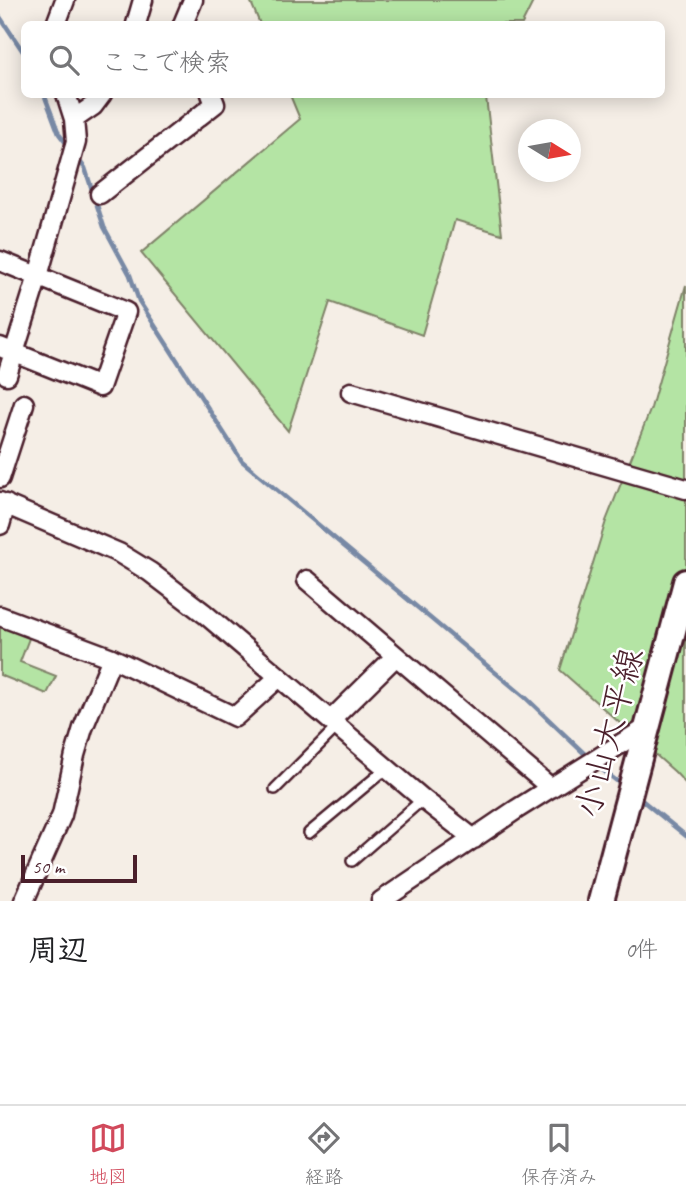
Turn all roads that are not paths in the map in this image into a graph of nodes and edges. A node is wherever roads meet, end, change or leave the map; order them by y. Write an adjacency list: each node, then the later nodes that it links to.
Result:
1 (65, 0): 4 (street)
2 (143, 0): 5 (street)
3 (193, 0): 6 (street)
4 (56, 21)
5 (137, 21)
6 (184, 21)
7 (67, 98): 10 (street)
8 (99, 98): 10 (street)
9 (213, 98): 11 (street)
10 (74, 119): 13 (street)
11 (100, 194)
12 (0, 261): 13 (street)
13 (38, 276): 14 (street); 14 (street)
14 (7, 350): 15 (street)
15 (7, 374)
16 (351, 392): 19 (street)
17 (23, 404): 18 (street)
18 (0, 478)
19 (686, 489)
20 (3, 503): 21 (street); 27 (street)
21 (0, 525)
22 (307, 580): 25 (street)
23 (686, 582): 29 (main road, 小山大平線)
24 (0, 616): 26 (street)
25 (396, 656): 28 (street); 31 (street)
26 (112, 658): 27 (street); 38 (street)
27 (278, 678): 28 (street)
28 (335, 723): 30 (street); 32 (lane)
29 (646, 728): 31 (street); 39 (main road, 小山大平線)
30 (387, 768): 33 (street); 34 (lane)
31 (551, 788): 35 (street)
32 (275, 789)
33 (423, 799): 35 (street); 36 (lane)
34 (309, 833)
35 (474, 839): 37 (street)
36 (352, 861)
37 (388, 899)
38 (24, 901)
39 (601, 901)

